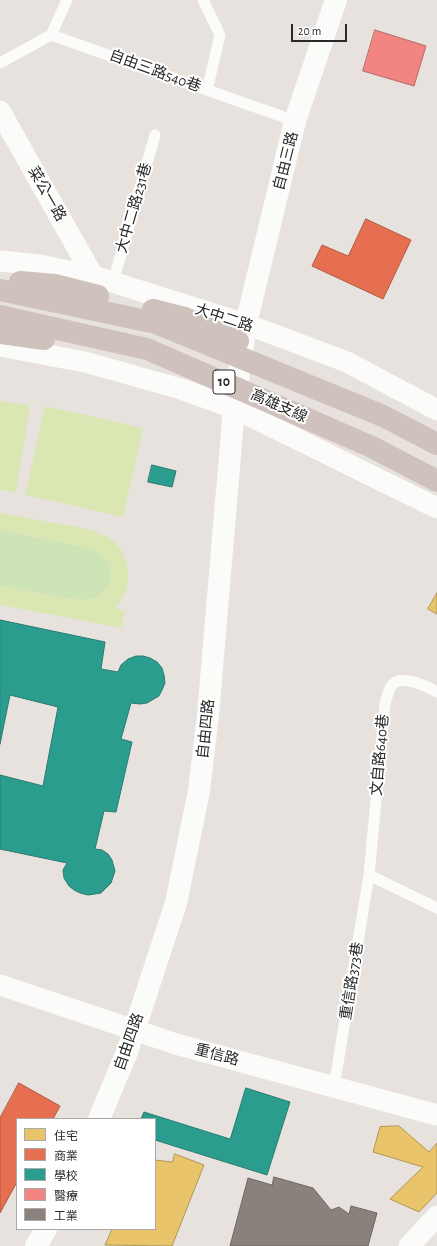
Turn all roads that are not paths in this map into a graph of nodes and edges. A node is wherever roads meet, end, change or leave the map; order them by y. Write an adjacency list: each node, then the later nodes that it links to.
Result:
1 (68, 0): 4 (lane)
2 (203, 0): 6 (lane)
3 (336, 0): 8 (street, 自由三路)
4 (51, 35): 5 (lane); 6 (lane, 自由三路540巷)
5 (0, 63)
6 (207, 90): 8 (lane, 自由三路540巷)
7 (0, 111): 11 (street, 菜公一路)
8 (295, 121): 16 (street, 自由三路)
9 (155, 135): 11 (lane, 大中二路231巷)
10 (0, 261): 11 (street, 大中二路)
11 (103, 279): 16 (street, 大中二路)
12 (0, 280): 22 (highway)
13 (0, 290): 23 (highway, 高雄支線 / 10)
14 (0, 316): 24 (highway, 高雄支線 / 10)
15 (0, 323): 19 (street)
16 (246, 324): 20 (street, 自由四路); 21 (street, 大中二路)
17 (0, 333): 19 (highway)
18 (0, 346): 20 (street)
19 (110, 348): 20 (street)
20 (234, 408): 25 (street); 30 (street, 自由四路)
21 (437, 410)
22 (437, 429)
23 (437, 444)
24 (437, 481)
25 (437, 508)
26 (437, 692): 27 (lane, 文自路640巷)
27 (369, 875): 28 (lane); 31 (lane, 重信路373巷)
28 (437, 908)
29 (0, 985): 30 (street, 重信路)
30 (134, 1030): 31 (street, 重信路); 33 (street, 自由四路)
31 (334, 1087): 32 (street, 重信路)
32 (437, 1115)
33 (99, 1118)
34 (437, 1216): 35 (street)
35 (409, 1246)

